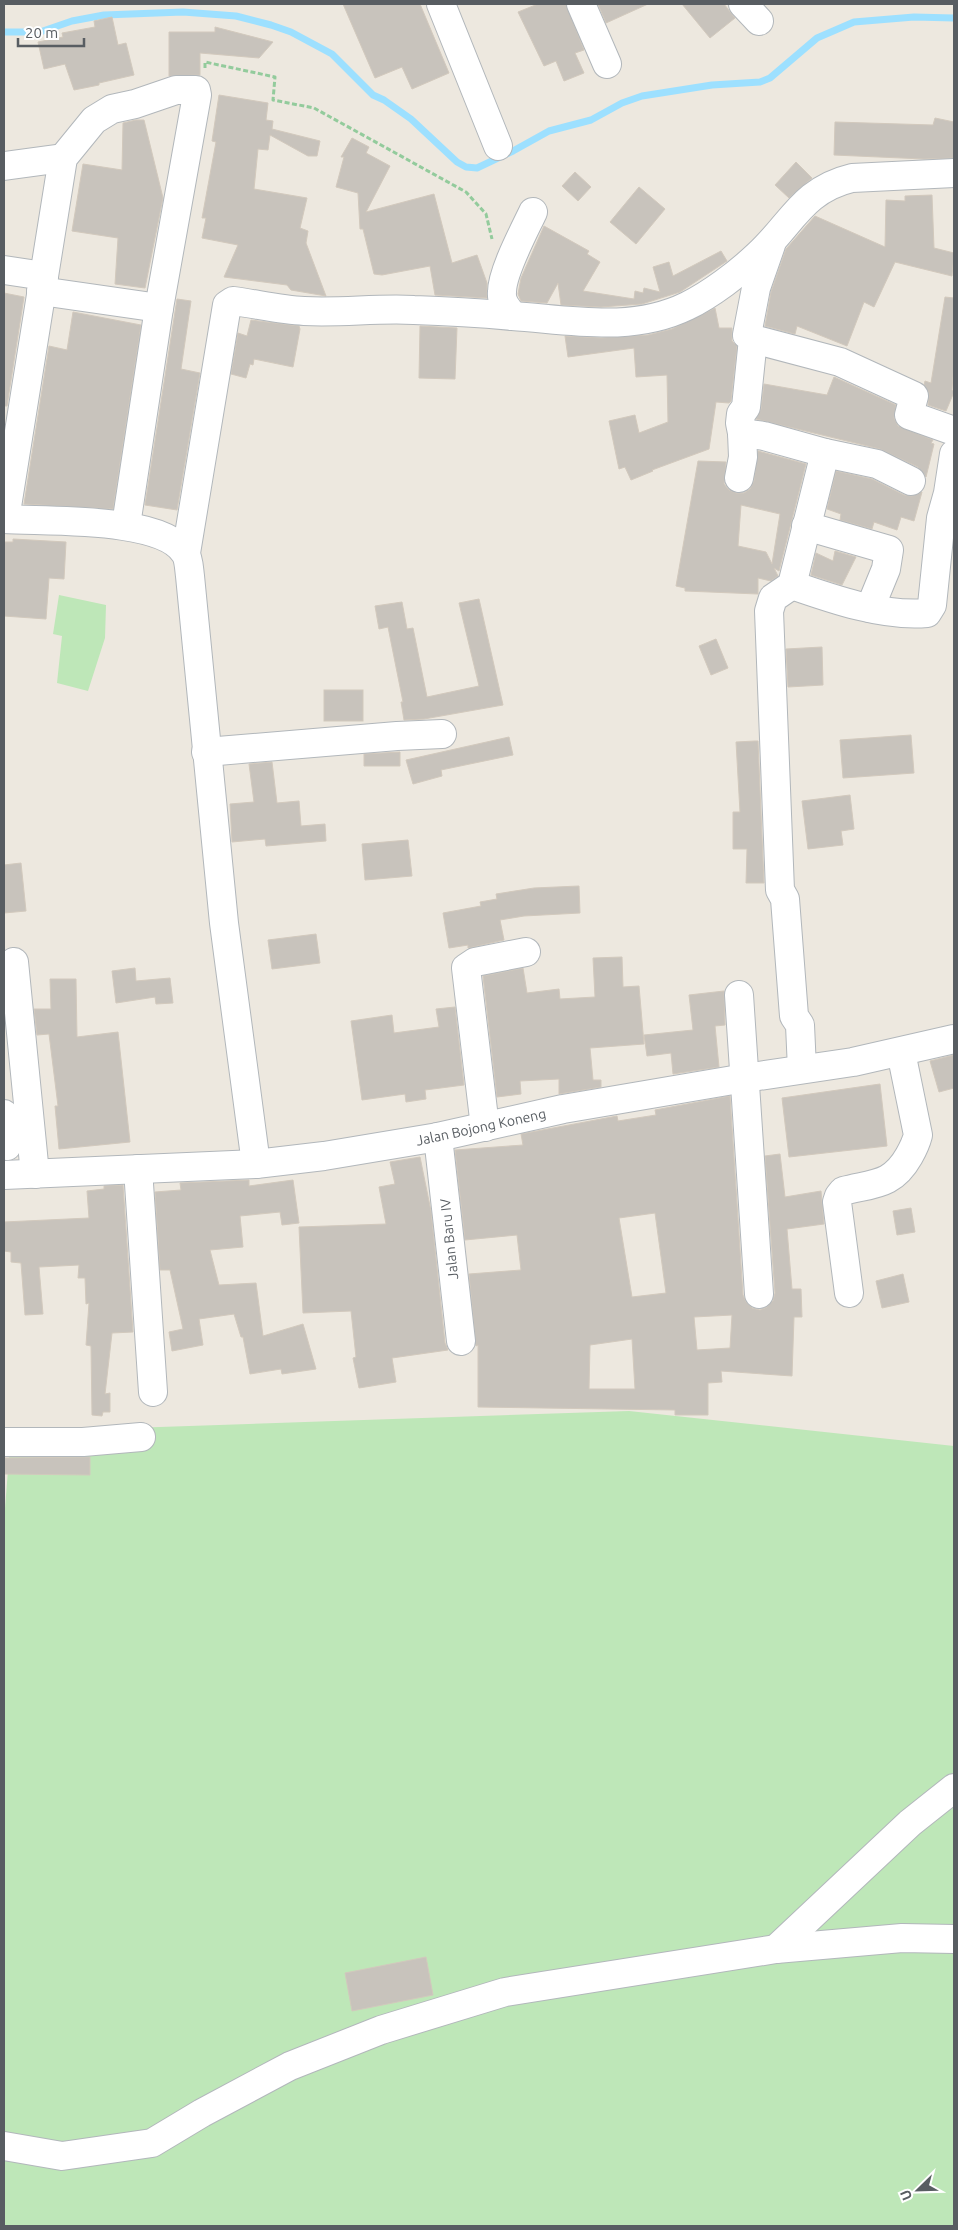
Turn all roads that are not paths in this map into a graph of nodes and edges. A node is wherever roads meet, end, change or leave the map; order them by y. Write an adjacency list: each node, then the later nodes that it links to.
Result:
1 (441, 4): 4 (street)
2 (581, 4): 3 (street)
3 (607, 64)
4 (498, 146)
5 (63, 158): 6 (street); 11 (street); 12 (street)
6 (4, 166)
7 (954, 173): 9 (street)
8 (533, 212): 13 (street)
9 (773, 238): 13 (street); 14 (street)
10 (4, 270): 11 (street)
11 (43, 284): 12 (street); 21 (street)
12 (159, 308): 22 (street)
13 (513, 316): 24 (street)
14 (753, 339): 15 (street); 16 (street)
15 (954, 431)
16 (742, 433): 17 (street); 19 (street)
17 (825, 453): 20 (street); 23 (street)
18 (954, 454): 26 (street)
19 (740, 478)
20 (910, 481)
21 (4, 519): 22 (street)
22 (126, 526): 24 (street)
23 (806, 526): 25 (street); 26 (street)
24 (186, 553): 28 (street)
25 (792, 585): 26 (street); 34 (street)
26 (870, 608)
27 (442, 734): 28 (street)
28 (206, 752): 40 (street)
29 (526, 952): 37 (street)
30 (14, 962): 42 (street)
31 (739, 995): 35 (street)
32 (954, 1039): 33 (street, Jalan Bojong Koneng)
33 (901, 1052): 34 (street, Jalan Bojong Koneng); 44 (street)
34 (802, 1070): 35 (street, Jalan Bojong Koneng)
35 (745, 1078): 37 (street, Jalan Bojong Koneng); 45 (street)
36 (4, 1114): 39 (street)
37 (485, 1127): 38 (street, Jalan Bojong Koneng)
38 (438, 1137): 40 (street, Jalan Bojong Koneng); 46 (street, Jalan Baru IV)
39 (7, 1146)
40 (256, 1164): 41 (street, Jalan Bojong Koneng)
41 (138, 1169): 42 (street, Jalan Bojong Koneng); 47 (street)
42 (35, 1174): 43 (street, Jalan Bojong Koneng)
43 (4, 1175)
44 (850, 1293)
45 (759, 1294)
46 (461, 1341)
47 (153, 1392)
48 (141, 1437): 49 (street)
49 (4, 1442)
50 (954, 1788): 52 (street)
51 (954, 1939): 52 (street)
52 (776, 1949): 53 (street)
53 (4, 2146)

